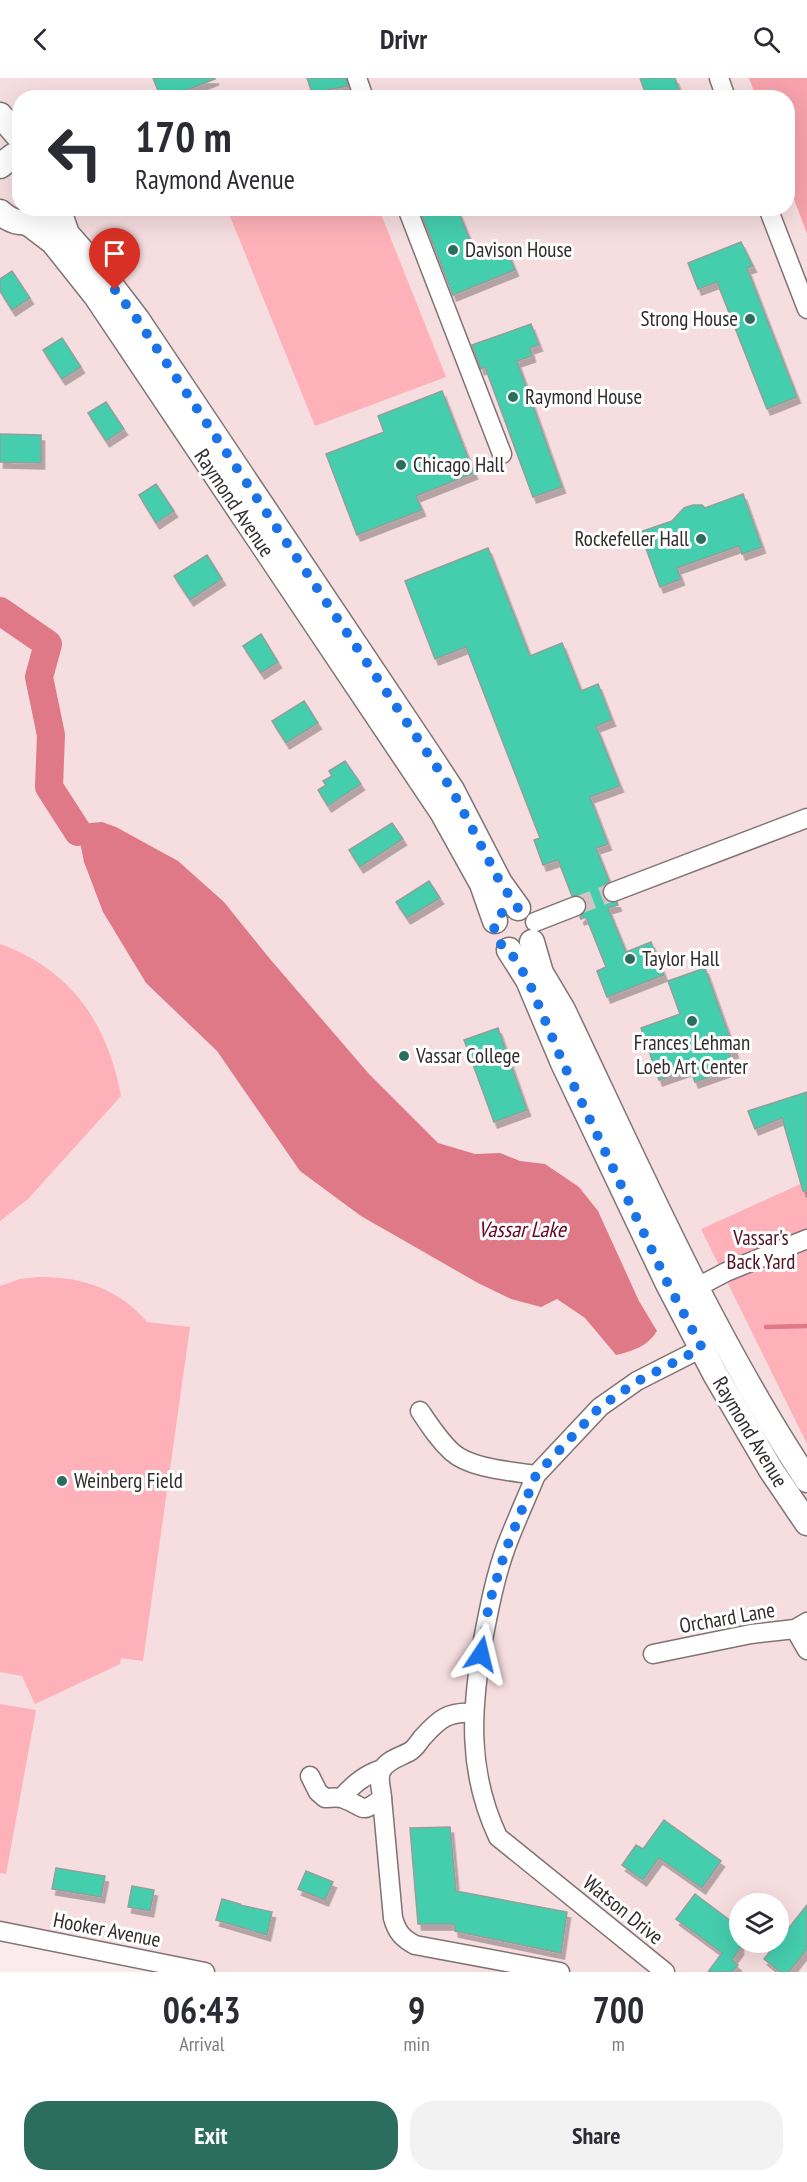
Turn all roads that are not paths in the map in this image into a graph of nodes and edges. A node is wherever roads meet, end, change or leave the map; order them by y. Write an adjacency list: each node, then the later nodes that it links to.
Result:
1 (0, 115): 2 (main road)
2 (12, 129)
3 (12, 157): 4 (main road)
4 (0, 166)
5 (0, 212): 10 (main road, Raymond Avenue)
6 (45, 216): 10 (main road)
7 (59, 216): 17 (main road, Raymond Avenue)
8 (410, 216): 12 (street)
9 (771, 216): 11 (street)
10 (28, 223): 16 (main road, Raymond Avenue)
11 (807, 309)
12 (502, 454)
13 (807, 818): 14 (street)
14 (613, 892)
15 (576, 906): 17 (street)
16 (495, 921): 17 (main road); 18 (main road, Raymond Avenue)
17 (528, 924): 18 (main road); 19 (main road, Raymond Avenue)
18 (509, 950): 19 (main road, Raymond Avenue)
19 (599, 1111): 21 (main road, Raymond Avenue); 22 (main road, Raymond Avenue)
20 (807, 1239): 21 (street)
21 (696, 1285): 24 (main road, Raymond Avenue)
22 (702, 1348): 25 (main road, Raymond Avenue); 26 (street)
23 (420, 1411): 26 (street)
24 (803, 1468): 25 (street)
25 (771, 1470): 27 (main road, Raymond Avenue)
26 (536, 1475): 31 (street, Watson Drive)
27 (807, 1523)
28 (801, 1625): 29 (street); 30 (street, Orchard Lane)
29 (807, 1650)
30 (653, 1654)
31 (474, 1713): 32 (street); 39 (street, Watson Drive)
32 (382, 1769): 34 (street); 35 (street)
33 (310, 1776): 34 (street)
34 (342, 1797): 35 (street)
35 (382, 1798): 38 (street)
36 (0, 1931): 37 (street, Hooker Avenue)
37 (201, 1972)
38 (560, 1972)
39 (665, 1972)

